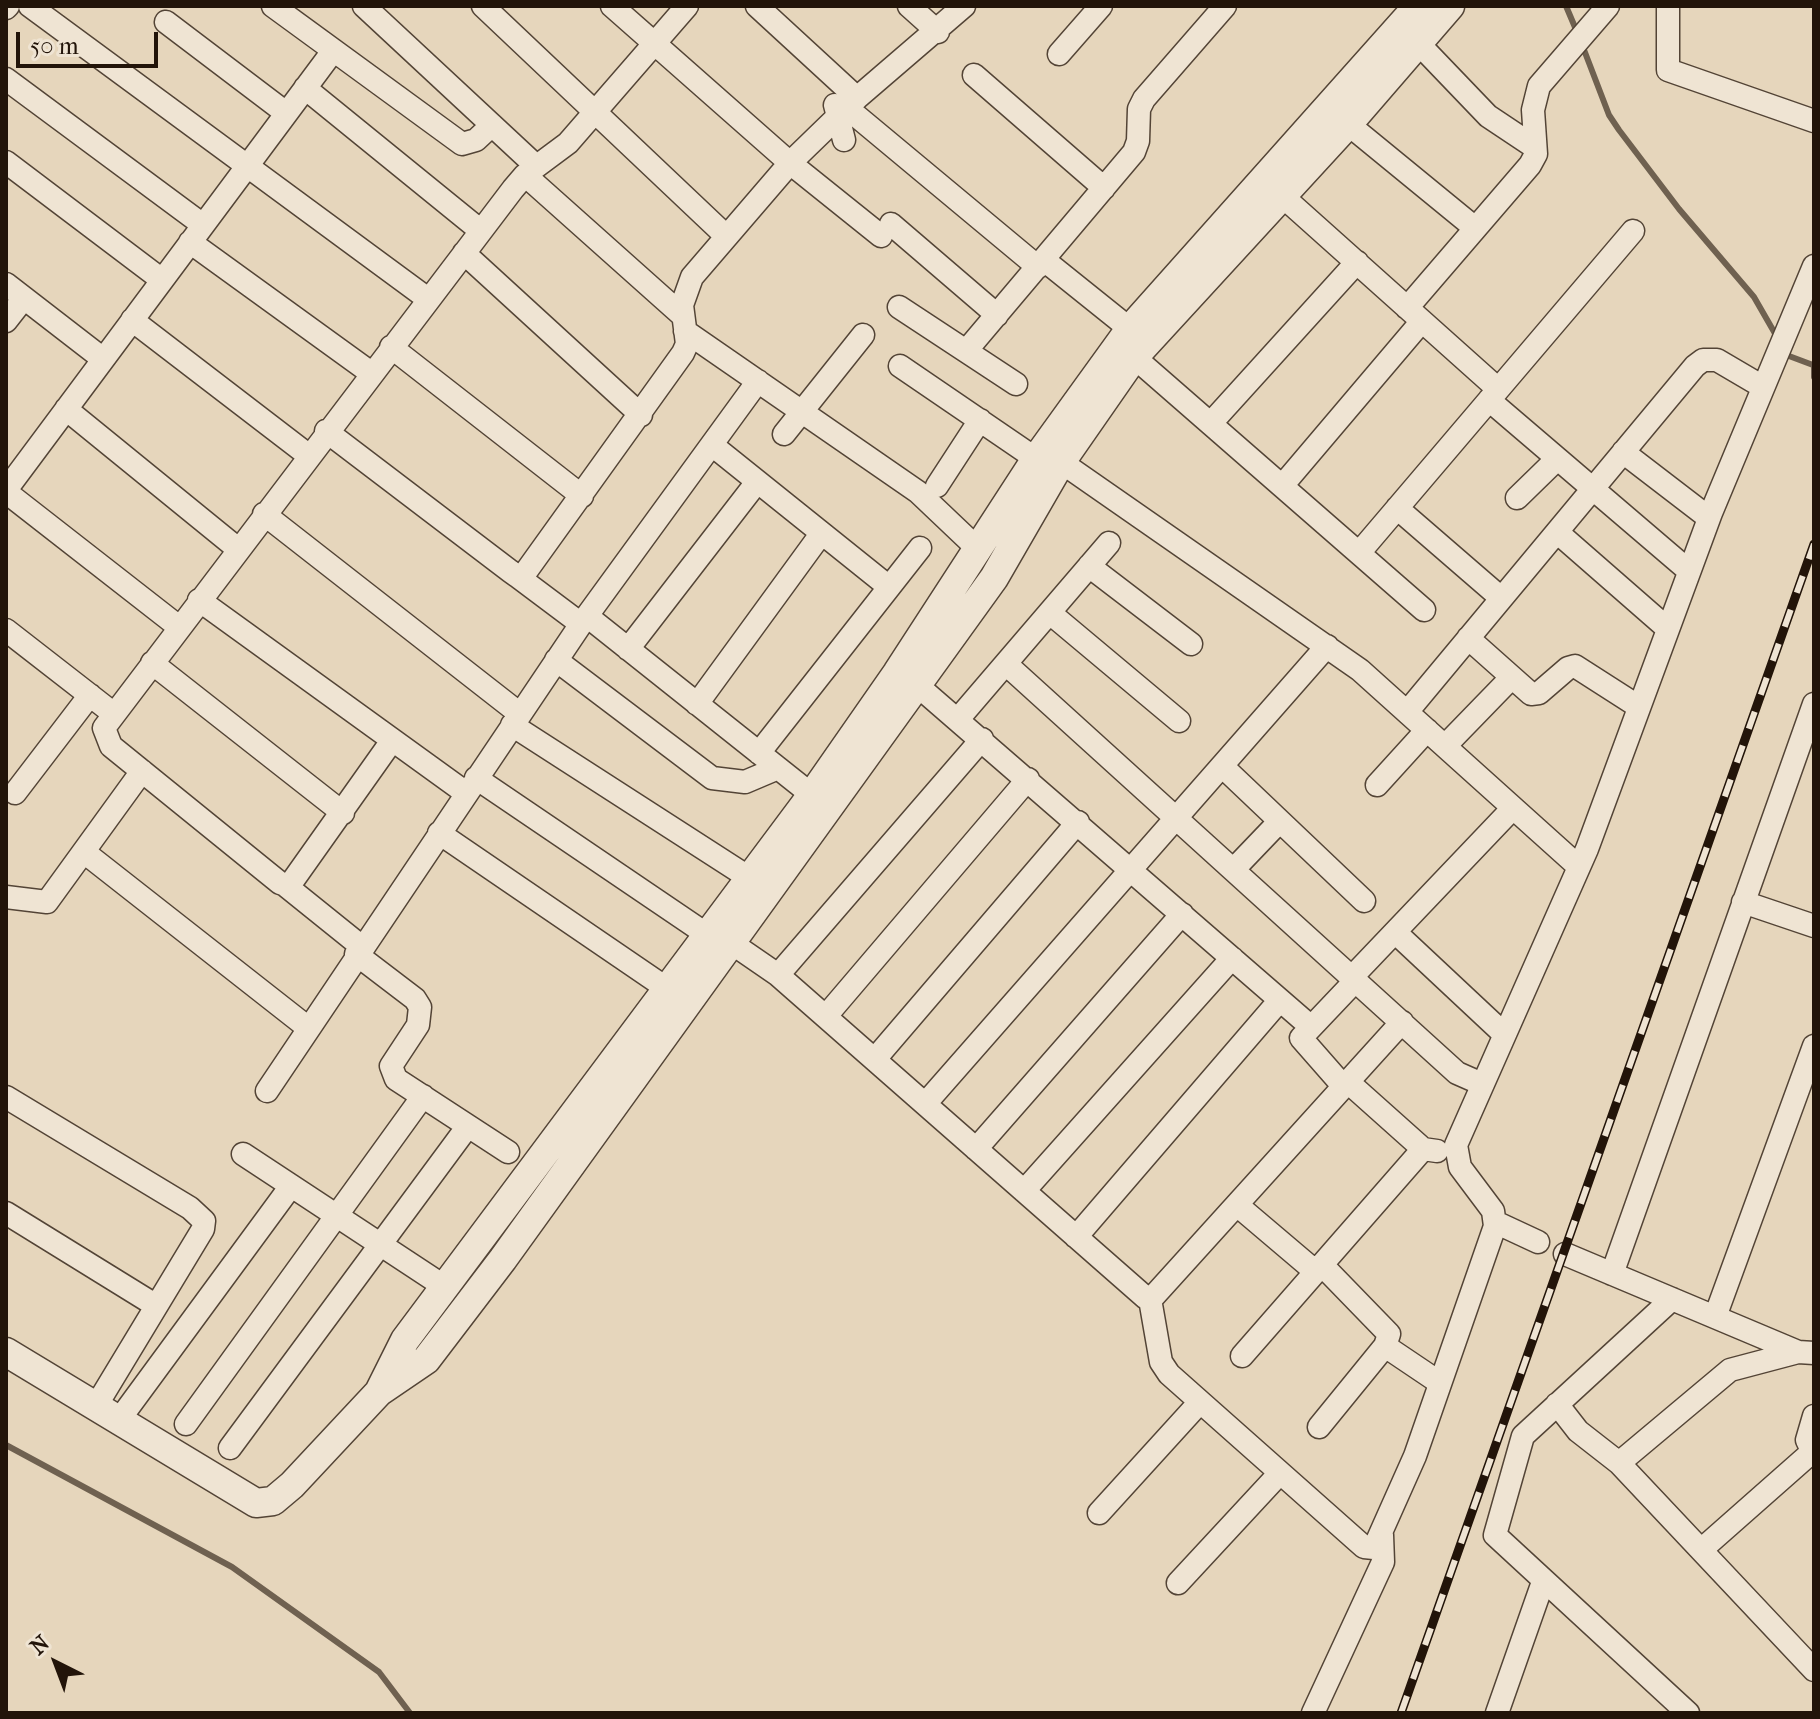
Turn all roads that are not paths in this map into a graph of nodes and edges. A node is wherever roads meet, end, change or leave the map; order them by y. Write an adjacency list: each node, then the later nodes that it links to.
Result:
1 (30, 6): 35 (street)
2 (273, 6): 20 (street)
3 (364, 6): 30 (street)
4 (483, 6): 27 (street)
5 (612, 6): 18 (street)
6 (687, 6): 18 (street)
7 (757, 6): 25 (street)
8 (909, 6): 17 (street)
9 (964, 6): 17 (street)
10 (1101, 6): 21 (street)
11 (1225, 6): 37 (street)
12 (1418, 6): 57 (street)
13 (1450, 6): 19 (street)
14 (1608, 6): 32 (street)
15 (1668, 6): 28 (street)
16 (166, 22): 26 (street)
17 (938, 32): 25 (street)
18 (653, 43): 27 (street); 34 (street)
19 (1418, 43): 29 (street); 32 (street)
20 (333, 51): 24 (street); 30 (street)
21 (1059, 54)
22 (974, 75): 37 (street)
23 (6, 79): 42 (street)
24 (305, 88): 26 (street); 40 (street)
25 (847, 107): 31 (street); 34 (street); 46 (street)
26 (286, 113): 35 (street)
27 (594, 113): 36 (street); 43 (street)
28 (1814, 121)
29 (1348, 124): 38 (street); 39 (street)
30 (492, 125): 36 (street)
31 (844, 140)
32 (1533, 146): 39 (street)
33 (6, 162): 48 (street)
34 (790, 163): 43 (street); 53 (street)
35 (247, 166): 42 (street); 50 (street)
36 (531, 170): 40 (street); 56 (street)
37 (1104, 188): 46 (street)
38 (1280, 194): 45 (street); 61 (street)
39 (1475, 228): 52 (street)
40 (481, 231): 44 (street)
41 (1633, 231): 68 (street)
42 (197, 233): 48 (street); 64 (street)
43 (726, 236): 56 (street)
44 (464, 253): 50 (street); 71 (street)
45 (1357, 262): 52 (street); 73 (street)
46 (1041, 263): 53 (street); 57 (street)
47 (1814, 266): 67 (street)
48 (162, 280): 54 (street)
49 (15, 291): 55 (street); 62 (street)
50 (428, 299): 59 (street)
51 (899, 307): 60 (street)
52 (1415, 314): 68 (street); 83 (street)
53 (997, 315): 60 (street)
54 (132, 320): 62 (street); 78 (street)
55 (6, 321)
56 (684, 324): 65 (street); 71 (street)
57 (1130, 329): 80 (street)
58 (863, 335): 70 (street)
59 (391, 347): 64 (street); 86 (street)
60 (966, 351): 66 (street)
61 (1134, 357): 73 (street); 80 (street)
62 (103, 359): 69 (street)
63 (900, 366): 72 (street)
64 (371, 373): 74 (street)
65 (758, 381): 70 (street); 76 (street)
66 (1016, 384)
67 (1763, 387): 77 (street); 90 (street)
68 (1494, 395): 79 (street); 88 (street)
69 (66, 409): 85 (street); 95 (street)
70 (802, 411): 75 (street); 96 (street)
71 (641, 415): 86 (street)
72 (980, 420): 80 (street); 82 (street)
73 (1211, 423): 83 (street)
74 (326, 431): 78 (street); 100 (street)
75 (784, 434)
76 (712, 445): 81 (street); 106 (street)
77 (1623, 452): 84 (street); 90 (street)
78 (308, 455): 89 (street)
79 (1556, 460): 84 (street); 87 (street)
80 (1051, 464): 96 (street); 112 (street); 118 (street)
81 (757, 482): 92 (street); 113 (street)
82 (937, 486)
83 (1282, 486): 97 (street)
84 (1590, 490): 91 (street); 99 (street)
85 (6, 491): 107 (street)
86 (582, 496): 100 (street)
87 (1517, 498)
88 (1397, 508): 97 (street); 102 (street)
89 (264, 514): 95 (street); 126 (street)
90 (1709, 518): 99 (street)
91 (1557, 532): 102 (street); 108 (street)
92 (821, 534): 101 (street); 120 (street)
93 (1109, 543): 98 (street)
94 (920, 548): 101 (street)
95 (238, 549): 103 (street)
96 (978, 549): 140 (street)
97 (1359, 553): 104 (street)
98 (1089, 566): 105 (street); 111 (street)
99 (1689, 571): 108 (street)
100 (517, 576): 106 (street)
101 (889, 587): 132 (street)
102 (1501, 598): 109 (street)
103 (199, 600): 107 (street); 130 (street)
104 (1424, 610)
105 (1050, 613): 116 (street); 127 (street)
106 (584, 620): 113 (street); 114 (street)
107 (179, 627): 115 (street)
108 (1668, 629): 122 (street)
109 (1468, 638): 117 (street); 123 (street)
110 (9, 639): 119 (street)
111 (1191, 644)
112 (1327, 646): 123 (street); 133 (street)
113 (628, 649): 120 (street)
114 (556, 660): 126 (street); 134 (street)
115 (152, 663): 124 (street); 142 (street)
116 (1006, 664): 125 (street); 143 (street)
117 (1511, 678): 122 (street); 131 (street)
118 (918, 686): 125 (street); 159 (street)
119 (90, 695): 124 (street); 139 (street)
120 (697, 704): 132 (street)
121 (1814, 704): 155 (street)
122 (1639, 707): 148 (street)
123 (1407, 712): 128 (street)
124 (114, 714): 135 (street)
125 (959, 718): 129 (street)
126 (516, 720): 138 (street); 151 (street)
127 (1179, 721)
128 (1427, 730): 131 (street); 137 (street)
129 (982, 739): 136 (street); 162 (street)
130 (391, 742): 138 (street); 142 (street)
131 (1445, 746): 141 (street)
132 (759, 753): 134 (street)
133 (1222, 766): 143 (street); 145 (street)
134 (778, 768): 140 (street)
135 (142, 771): 147 (street); 152 (street)
136 (1028, 779): 144 (street); 166 (street)
137 (1377, 785)
138 (471, 786): 146 (street); 159 (street)
139 (15, 793)
140 (812, 795): 151 (street)
141 (1513, 808): 148 (street); 158 (street)
142 (343, 813): 152 (street)
143 (1177, 817): 149 (street); 150 (street)
144 (1078, 822): 149 (street); 172 (street)
145 (1279, 822): 150 (street); 154 (street)
146 (439, 833): 160 (street); 164 (street)
147 (84, 852): 153 (street); 169 (street)
148 (1579, 867): 170 (street)
149 (1131, 869): 156 (street); 178 (street)
150 (1234, 869): 163 (street)
151 (751, 879): 159 (street)
152 (285, 885): 160 (street)
153 (6, 897)
154 (1364, 901)
155 (1743, 902): 157 (street); 196 (street)
156 (1182, 914): 161 (street); 180 (street)
157 (1814, 926)
158 (1395, 932): 163 (street); 170 (street)
159 (720, 945): 162 (street); 164 (street); 207 (street)
160 (359, 950): 169 (street); 176 (street)
161 (1232, 958): 165 (street); 186 (street)
162 (778, 975): 166 (street)
163 (1354, 979): 167 (street); 168 (street)
164 (669, 990): 197 (street)
165 (1280, 1000): 168 (street); 191 (street)
166 (826, 1016): 172 (street)
167 (1402, 1022): 173 (street); 174 (street)
168 (1310, 1026): 173 (street)
169 (307, 1027): 175 (street)
170 (1504, 1034): 174 (street)
171 (1814, 1046): 201 (street)
172 (875, 1059): 178 (street)
173 (1346, 1084): 181 (street); 187 (street)
174 (1482, 1084): 182 (street)
175 (267, 1091)
176 (423, 1096): 179 (street); 189 (street)
177 (6, 1097): 200 (street)
178 (925, 1104): 180 (street)
179 (468, 1126): 183 (street); 193 (street)
180 (976, 1149): 186 (street)
181 (1423, 1149): 182 (street); 195 (street)
182 (1456, 1150): 190 (street)
183 (508, 1152)
184 (243, 1154): 185 (street)
185 (291, 1186): 189 (street); 210 (street)
186 (1024, 1191): 191 (street)
187 (1237, 1205): 195 (street); 198 (street)
188 (6, 1213): 200 (street)
189 (338, 1216): 193 (street); 212 (street)
190 (1495, 1222): 192 (street); 206 (street)
191 (1076, 1237): 198 (street)
192 (1538, 1242)
193 (382, 1245): 197 (street); 214 (street)
194 (1565, 1254): 196 (street)
195 (1319, 1268): 202 (street); 205 (street)
196 (1612, 1274): 199 (street)
197 (445, 1287): 207 (street)
198 (1150, 1299): 208 (street)
199 (1672, 1299): 201 (street); 209 (street)
200 (155, 1305): 210 (street)
201 (1715, 1317): 204 (street)
202 (1385, 1346): 206 (street); 213 (street)
203 (6, 1352): 210 (street)
204 (1806, 1352): 216 (street)
205 (1242, 1356)
206 (1440, 1383): 219 (street)
207 (379, 1392): 210 (street)
208 (1200, 1402): 217 (street); 218 (street)
209 (1557, 1404): 216 (street); 221 (street)
210 (108, 1413)
211 (1814, 1416): 215 (street)
212 (186, 1424)
213 (1319, 1427)
214 (230, 1448)
215 (1813, 1454): 220 (street)
216 (1619, 1463): 220 (street)
217 (1280, 1473): 219 (street); 222 (street)
218 (1099, 1513)
219 (1382, 1535): 224 (street)
220 (1701, 1550): 223 (street)
221 (1543, 1582): 225 (street); 226 (street)
222 (1178, 1583)
223 (1814, 1670)
224 (1313, 1713)
225 (1497, 1713)
226 (1688, 1713)

